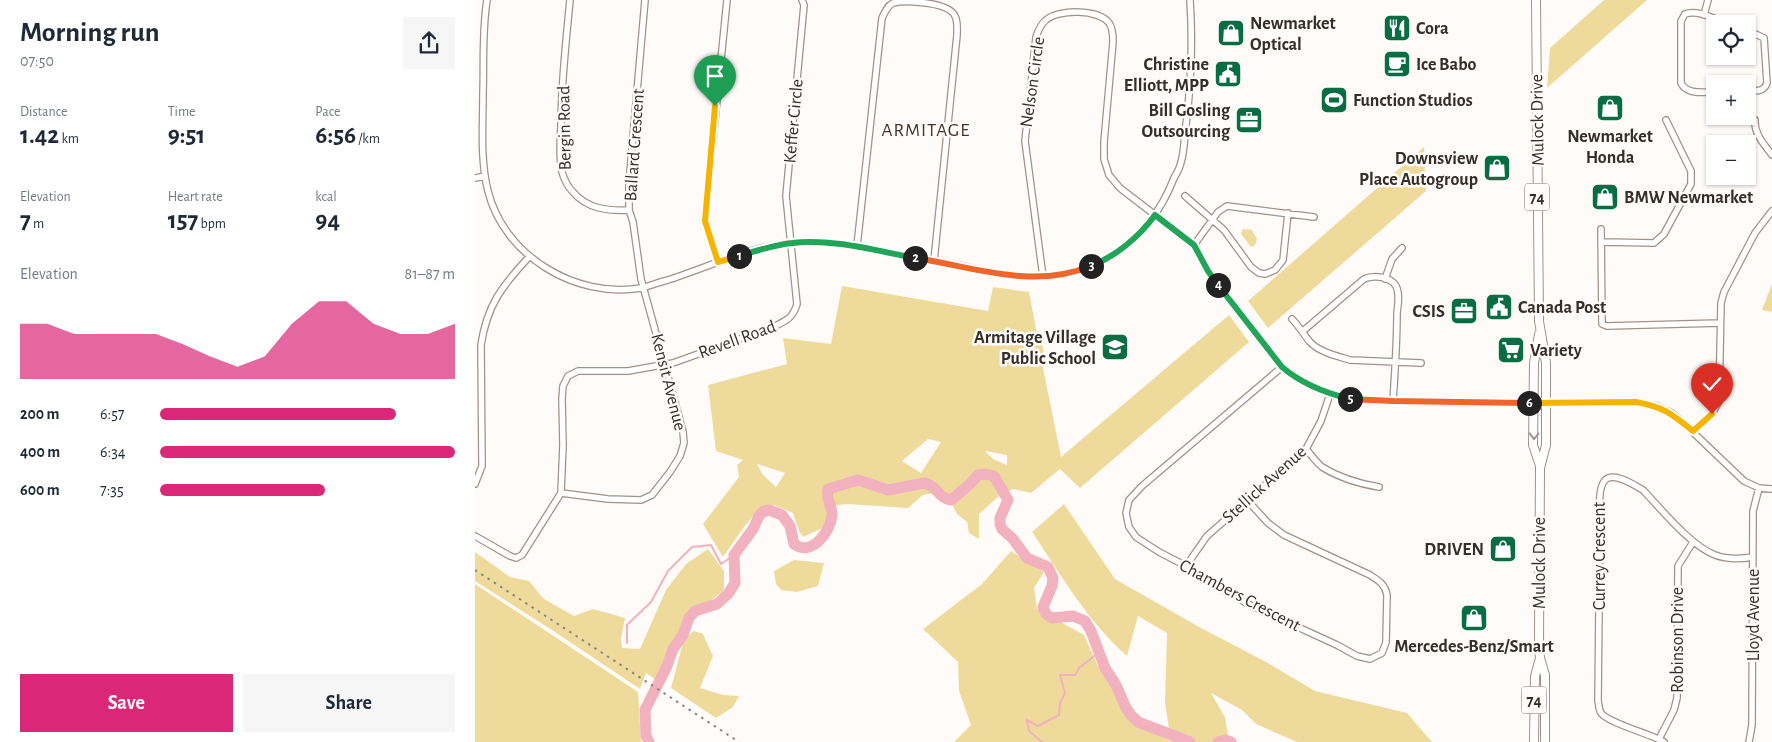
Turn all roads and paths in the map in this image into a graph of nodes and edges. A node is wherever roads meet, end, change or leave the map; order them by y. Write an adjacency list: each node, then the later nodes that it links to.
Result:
1 (487, 0): 16 (street)
2 (570, 0): 19 (street, Bergin Road)
3 (645, 0): 19 (street, Ballard Crescent)
4 (727, 0): 33 (street)
5 (802, 0): 27 (street, Keffer Circle)
6 (1190, 0): 22 (street)
7 (1536, 0): 39 (main road, Mulock Drive / 74)
8 (1708, 0): 9 (street)
9 (1704, 15): 12 (street)
10 (1756, 34): 11 (street)
11 (1756, 91)
12 (1706, 92)
13 (1666, 120): 26 (street)
14 (1754, 125): 15 (street)
15 (1772, 155)
16 (485, 176): 17 (street); 31 (street)
17 (475, 178)
18 (1185, 196): 24 (street)
19 (629, 210): 36 (street, Ballard Crescent)
20 (1772, 211): 38 (street)
21 (1288, 213): 23 (street); 24 (street); 24 (street)
22 (1155, 215): 28 (street, Nelson Circle); 34 (street); 34 (street, Nelson Circle)
23 (1314, 217)
24 (1213, 220): 28 (street)
25 (1601, 230): 26 (street)
26 (1602, 242): 38 (street)
27 (790, 243): 29 (street); 33 (street); 43 (street, Revell Road)
28 (1194, 245): 44 (street)
29 (857, 246): 32 (street); 32 (street)
30 (1402, 248): 35 (street)
31 (529, 257): 36 (street); 52 (street)
32 (934, 261): 34 (street)
33 (718, 262): 36 (street)
34 (1043, 277)
35 (1385, 279): 40 (street); 41 (street)
36 (644, 288): 43 (street, Kensit Avenue)
37 (1293, 319): 40 (street)
38 (1720, 323): 49 (street)
39 (1540, 329): 47 (main road, Mulock Drive / 74); 48 (main road, Mulock Drive / 74)
40 (1303, 331): 41 (street)
41 (1396, 363): 42 (street); 46 (street)
42 (1421, 363)
43 (665, 364): 56 (street); 56 (street, Kensit Avenue)
44 (1282, 367): 45 (street); 61 (street, Chambers Crescent)
45 (1329, 394): 46 (street); 50 (street, Stellick Avenue)
46 (1393, 401): 47 (street)
47 (1534, 403): 48 (street); 51 (main road, Mulock Drive / 74, one-way to 51)
48 (1546, 403): 49 (street); 51 (main road, Mulock Drive / 74)
49 (1693, 431): 54 (street)
50 (1306, 449): 53 (street); 57 (street, Stellick Avenue)
51 (1540, 468): 62 (main road, Mulock Drive / 74)
52 (475, 484)
53 (1379, 487)
54 (1759, 488): 55 (street); 60 (street, Lloyd Avenue)
55 (1772, 490)
56 (561, 493): 58 (street)
57 (1247, 500): 61 (street, Stellick Avenue); 61 (street, Chambers Crescent)
58 (475, 536)
59 (1693, 542): 60 (street, Currey Crescent); 63 (street, Robinson Drive); 63 (street, Currey Crescent)
60 (1753, 558): 66 (street, Lloyd Avenue)
61 (1186, 566)
62 (1540, 658): 64 (main road, Mulock Drive / 74); 65 (main road, Mulock Drive / 74)
63 (1662, 741)
64 (1534, 742)
65 (1545, 742)
66 (1749, 742)

